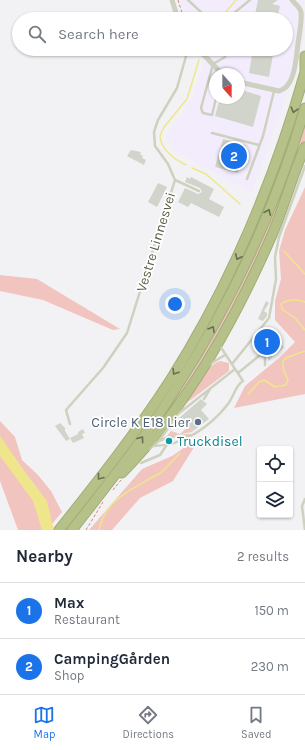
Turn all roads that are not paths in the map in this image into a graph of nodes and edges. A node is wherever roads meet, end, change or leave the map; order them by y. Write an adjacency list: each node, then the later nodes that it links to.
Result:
1 (174, 0): 5 (street)
2 (188, 0): 6 (lane)
3 (250, 0): 7 (lane)
4 (292, 0): 18 (street)
5 (177, 12)
6 (201, 12)
7 (235, 12)
8 (186, 56): 26 (lane, Vestre Linnesvei)
9 (206, 56): 12 (street)
10 (225, 56): 12 (lane)
11 (305, 56): 15 (highway)
12 (213, 64): 13 (lane); 14 (street)
13 (212, 68)
14 (217, 68)
15 (305, 72): 48 (highway, one-way to 48)
16 (209, 79): 19 (lane)
17 (245, 84): 18 (street)
18 (274, 91): 22 (lane)
19 (214, 104)
20 (305, 108): 46 (highway, one-way to 20)
21 (212, 133): 22 (lane)
22 (260, 145): 25 (lane)
23 (305, 147): 28 (highway)
24 (305, 166): 30 (lane)
25 (247, 179)
26 (175, 180): 27 (lane); 38 (lane, Vestre Linnesvei)
27 (199, 191)
28 (219, 342): 29 (lane); 32 (highway)
29 (225, 355): 30 (lane); 32 (lane)
30 (232, 364): 33 (lane)
31 (266, 365): 34 (lane)
32 (203, 369): 44 (highway)
33 (235, 369): 34 (lane); 35 (lane)
34 (238, 373): 40 (lane)
35 (212, 386): 36 (lane); 39 (lane)
36 (204, 399)
37 (180, 420): 39 (lane)
38 (70, 424)
39 (168, 429): 41 (lane)
40 (192, 435): 41 (lane); 43 (lane)
41 (159, 441): 42 (lane)
42 (154, 446): 43 (lane); 44 (lane)
43 (166, 446): 45 (lane)
44 (143, 452): 46 (highway)
45 (142, 463)
46 (103, 496): 49 (highway)
47 (305, 499): 50 (lane)
48 (61, 527)
49 (72, 530)
50 (305, 530)

